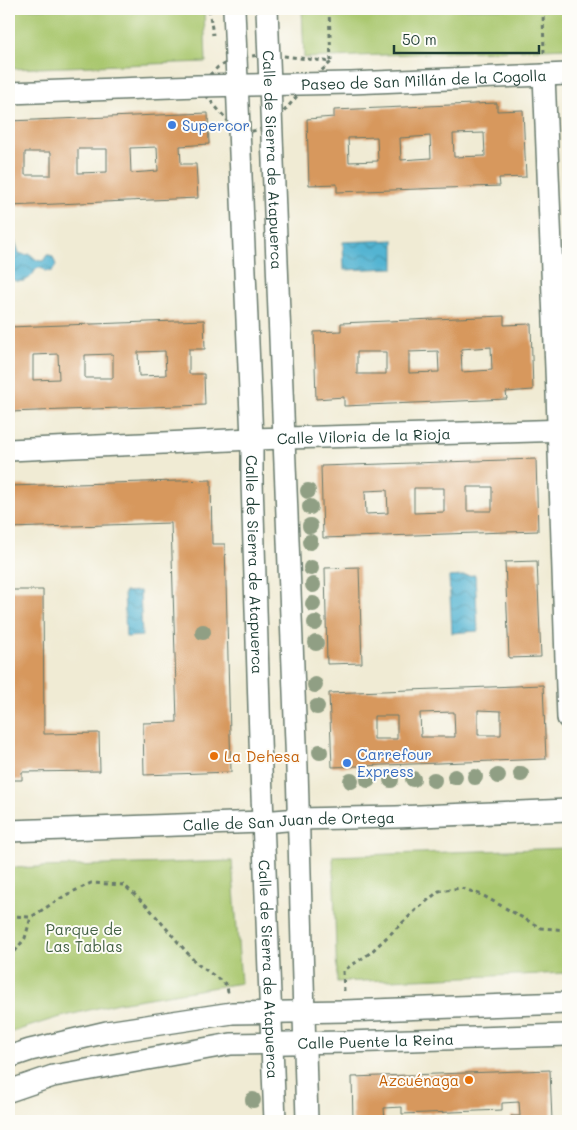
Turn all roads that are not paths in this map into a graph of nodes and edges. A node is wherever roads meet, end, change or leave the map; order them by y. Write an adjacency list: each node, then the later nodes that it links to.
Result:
1 (234, 9): 5 (street, Calle de Sierra de Atapuerca)
2 (267, 9): 6 (street, Calle de Sierra de Atapuerca)
3 (568, 74): 4 (street, Paseo de San Millán de la Cogolla)
4 (544, 75): 6 (street, Paseo de San Millán de la Cogolla); 8 (street)
5 (237, 85): 6 (street, Paseo de San Millán de la Cogolla); 7 (street, Paseo de San Millán de la Cogolla); 10 (street, Calle de Sierra de Atapuerca)
6 (269, 85): 9 (street, Calle de Sierra de Atapuerca)
7 (9, 94)
8 (563, 430): 9 (street, Calle Viloria de la Rioja); 12 (street)
9 (284, 438): 10 (street, Calle Viloria de la Rioja); 14 (street, Calle de Sierra de Atapuerca)
10 (252, 439): 11 (street, Calle Viloria de la Rioja); 15 (street, Calle de Sierra de Atapuerca)
11 (9, 450)
12 (568, 718)
13 (568, 810): 14 (street, Calle de San Juan de Ortega)
14 (298, 819): 15 (street, Calle de San Juan de Ortega); 18 (street, Calle de Sierra de Atapuerca)
15 (263, 822): 16 (street, Calle de San Juan de Ortega); 19 (street, Calle de Sierra de Atapuerca)
16 (9, 831)
17 (568, 1002): 18 (street, Calle Puente la Reina)
18 (303, 1011): 19 (street, Calle Puente la Reina); 21 (street, Calle de Sierra de Atapuerca)
19 (271, 1012): 22 (street, Calle de Sierra de Atapuerca); 23 (street, Calle Puente la Reina)
20 (568, 1035): 21 (street, Calle Puente la Reina)
21 (304, 1043): 22 (street, Calle Puente la Reina); 26 (street, Calle de Sierra de Atapuerca)
22 (272, 1044): 24 (street, Calle Puente la Reina); 25 (street, Calle de Sierra de Atapuerca)
23 (9, 1057)
24 (9, 1091)
25 (275, 1121)
26 (307, 1121)

